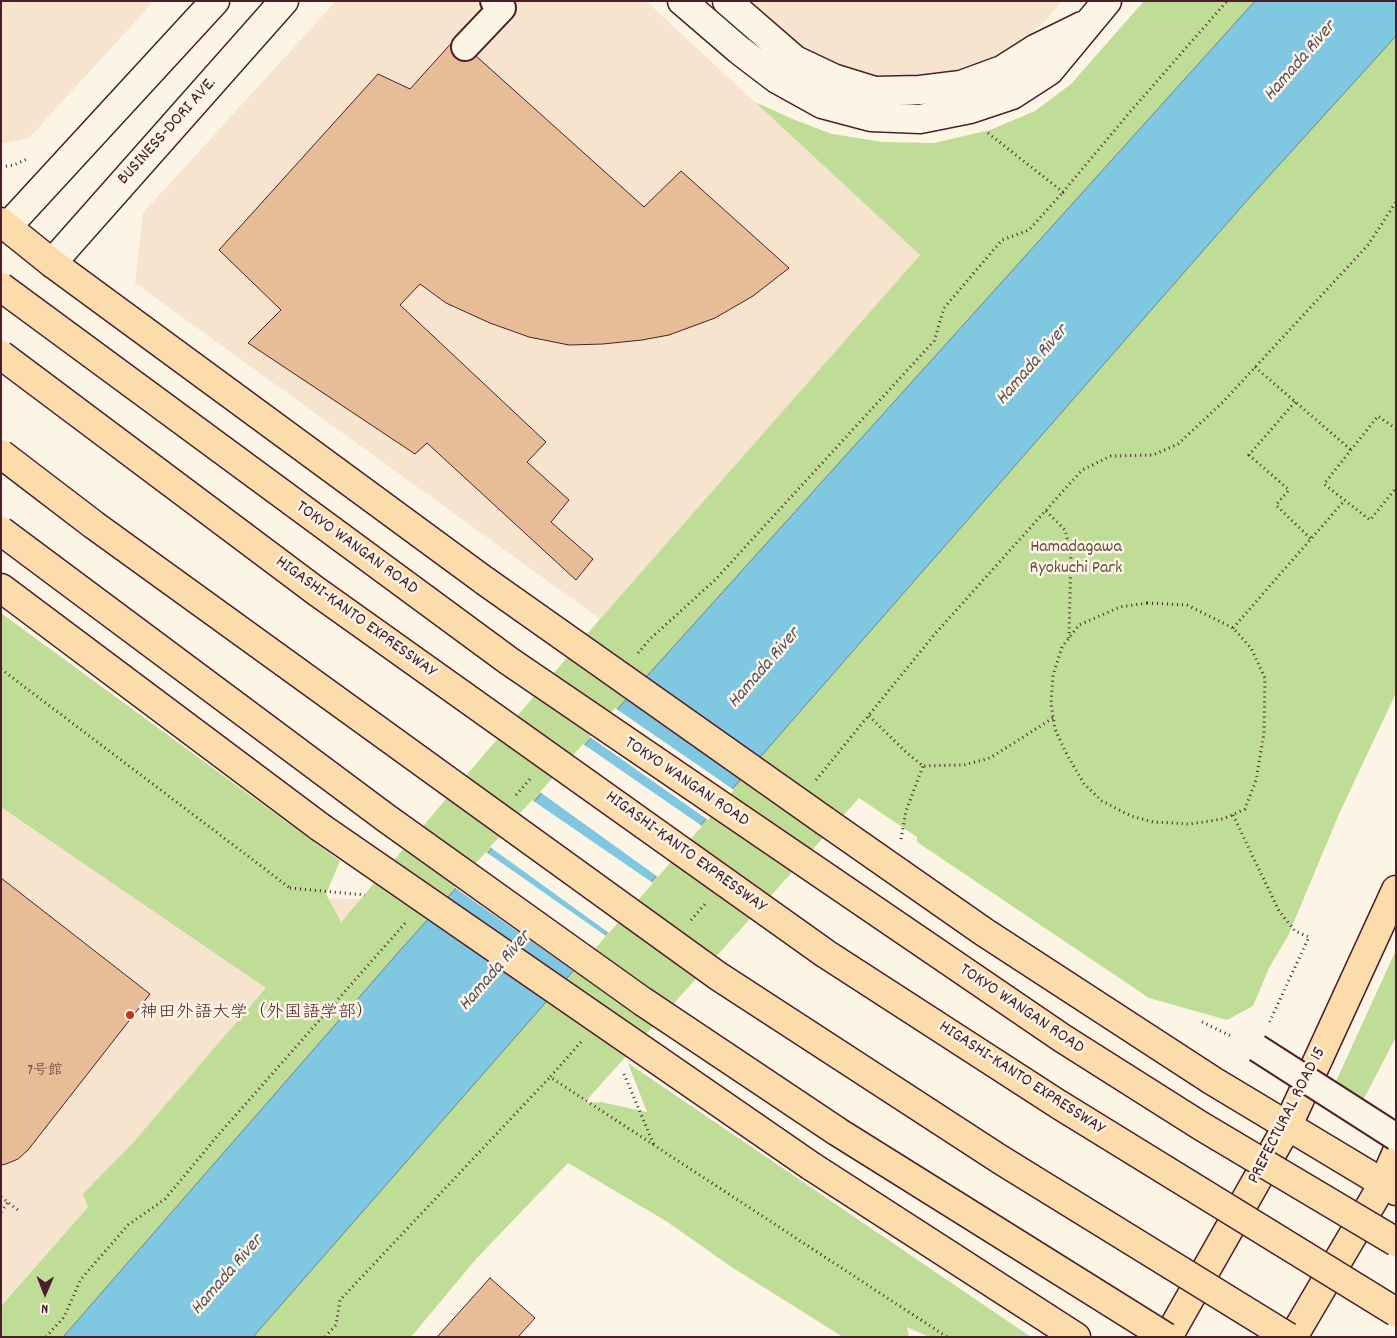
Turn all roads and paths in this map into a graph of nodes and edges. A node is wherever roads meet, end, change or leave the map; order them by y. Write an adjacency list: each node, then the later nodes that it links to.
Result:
1 (215, 1): 12 (street)
2 (284, 1): 13 (street, BUSINESS-DORI AVE.)
3 (494, 1): 9 (street)
4 (682, 1): 8 (street)
5 (727, 1): 8 (street)
6 (1106, 1): 8 (street)
7 (1227, 1): 10 (path)
8 (1088, 23)
9 (466, 47)
10 (987, 133)
11 (1396, 202): 16 (path)
12 (4, 224): 13 (main road)
13 (52, 263): 47 (main road, bridge)
14 (1, 287): 56 (main road, TOKYO WANGAN ROAD, bridge)
15 (1, 355): 57 (main road, HIGASHI-KANTO EXPRESSWAY, bridge)
16 (1255, 367): 17 (path); 23 (path)
17 (1295, 402): 19 (path); 25 (path)
18 (1396, 429): 19 (path)
19 (1351, 450): 22 (path)
20 (1, 454): 62 (main road, bridge)
21 (1396, 488): 22 (path)
22 (1345, 500): 25 (path)
23 (1046, 510): 28 (path); 30 (path)
24 (1, 531): 61 (main road, bridge)
25 (1311, 539): 27 (path)
26 (1, 588): 60 (main road, bridge)
27 (1233, 628): 28 (path); 34 (path)
28 (1069, 638): 31 (path)
29 (1, 669): 38 (path, bridge)
30 (869, 716): 32 (path); 33 (path)
31 (1053, 718): 32 (path); 34 (path)
32 (922, 766): 35 (path)
33 (816, 781)
34 (1233, 814): 44 (path)
35 (901, 839)
36 (1396, 890): 47 (main road, PREFECTURAL ROAD 15)
37 (709, 899): 39 (path)
38 (373, 900)
39 (690, 921)
40 (405, 922): 41 (path)
41 (413, 927)
42 (1202, 1022): 44 (path)
43 (574, 1037): 46 (path)
44 (1257, 1048): 48 (street, bridge)
45 (622, 1070): 49 (path)
46 (550, 1077): 49 (path); 58 (path)
47 (1288, 1125): 51 (main road); 61 (main road, PREFECTURAL ROAD 15)
48 (1396, 1137)
49 (654, 1145): 59 (path)
50 (1396, 1154): 51 (main road)
51 (1389, 1187): 63 (main road)
52 (1, 1196): 53 (path)
53 (8, 1202): 54 (path); 55 (path)
54 (18, 1210)
55 (1, 1212)
56 (1396, 1242)
57 (1396, 1312)
58 (325, 1337)
59 (947, 1337)
60 (1076, 1337)
61 (1167, 1337)
62 (1288, 1337)
63 (1293, 1337)

